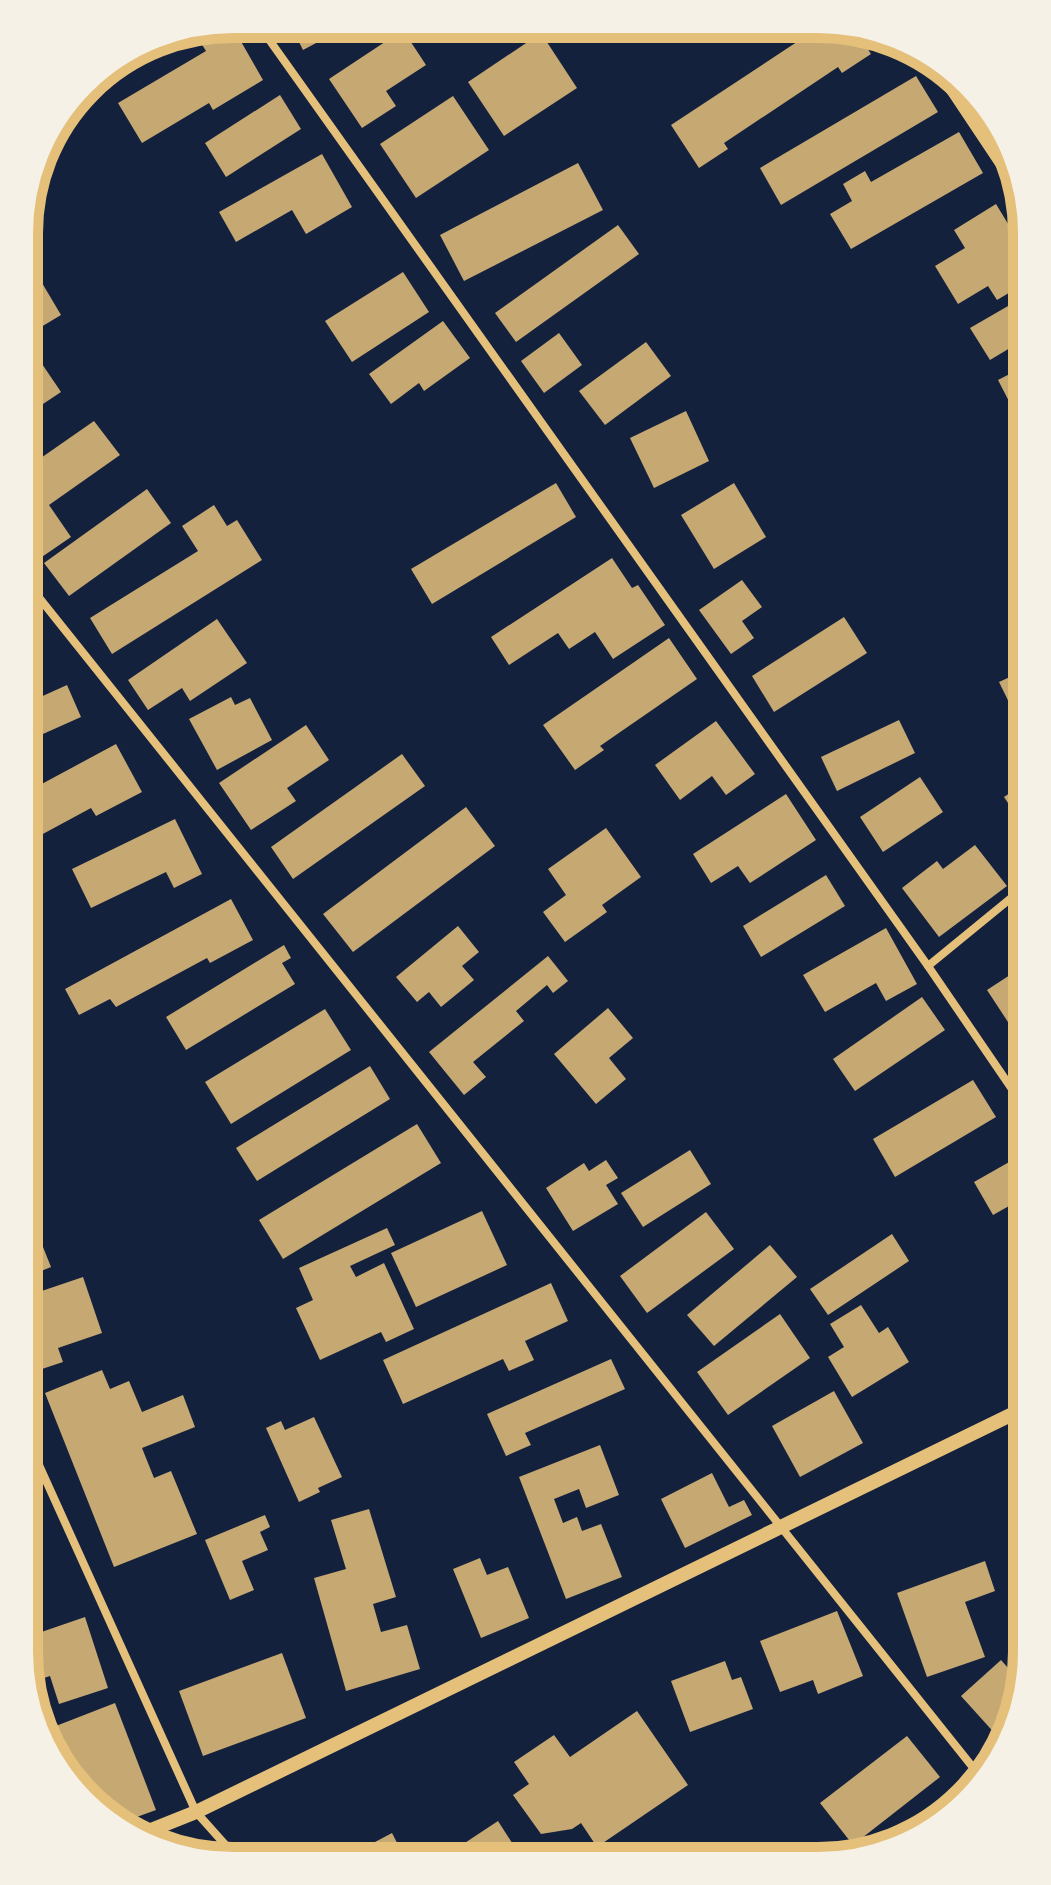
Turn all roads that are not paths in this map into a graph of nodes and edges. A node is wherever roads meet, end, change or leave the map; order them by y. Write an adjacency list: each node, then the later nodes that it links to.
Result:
1 (268, 38): 6 (street)
2 (951, 90): 3 (street)
3 (1002, 168)
4 (38, 596): 10 (street)
5 (1013, 896): 6 (street)
6 (928, 966): 7 (street)
7 (1013, 1090)
8 (1013, 1414): 10 (street)
9 (38, 1463): 12 (street)
10 (781, 1529): 11 (street); 12 (street)
11 (974, 1769)
12 (196, 1812): 13 (street); 14 (street)
13 (153, 1829)
14 (227, 1847)

